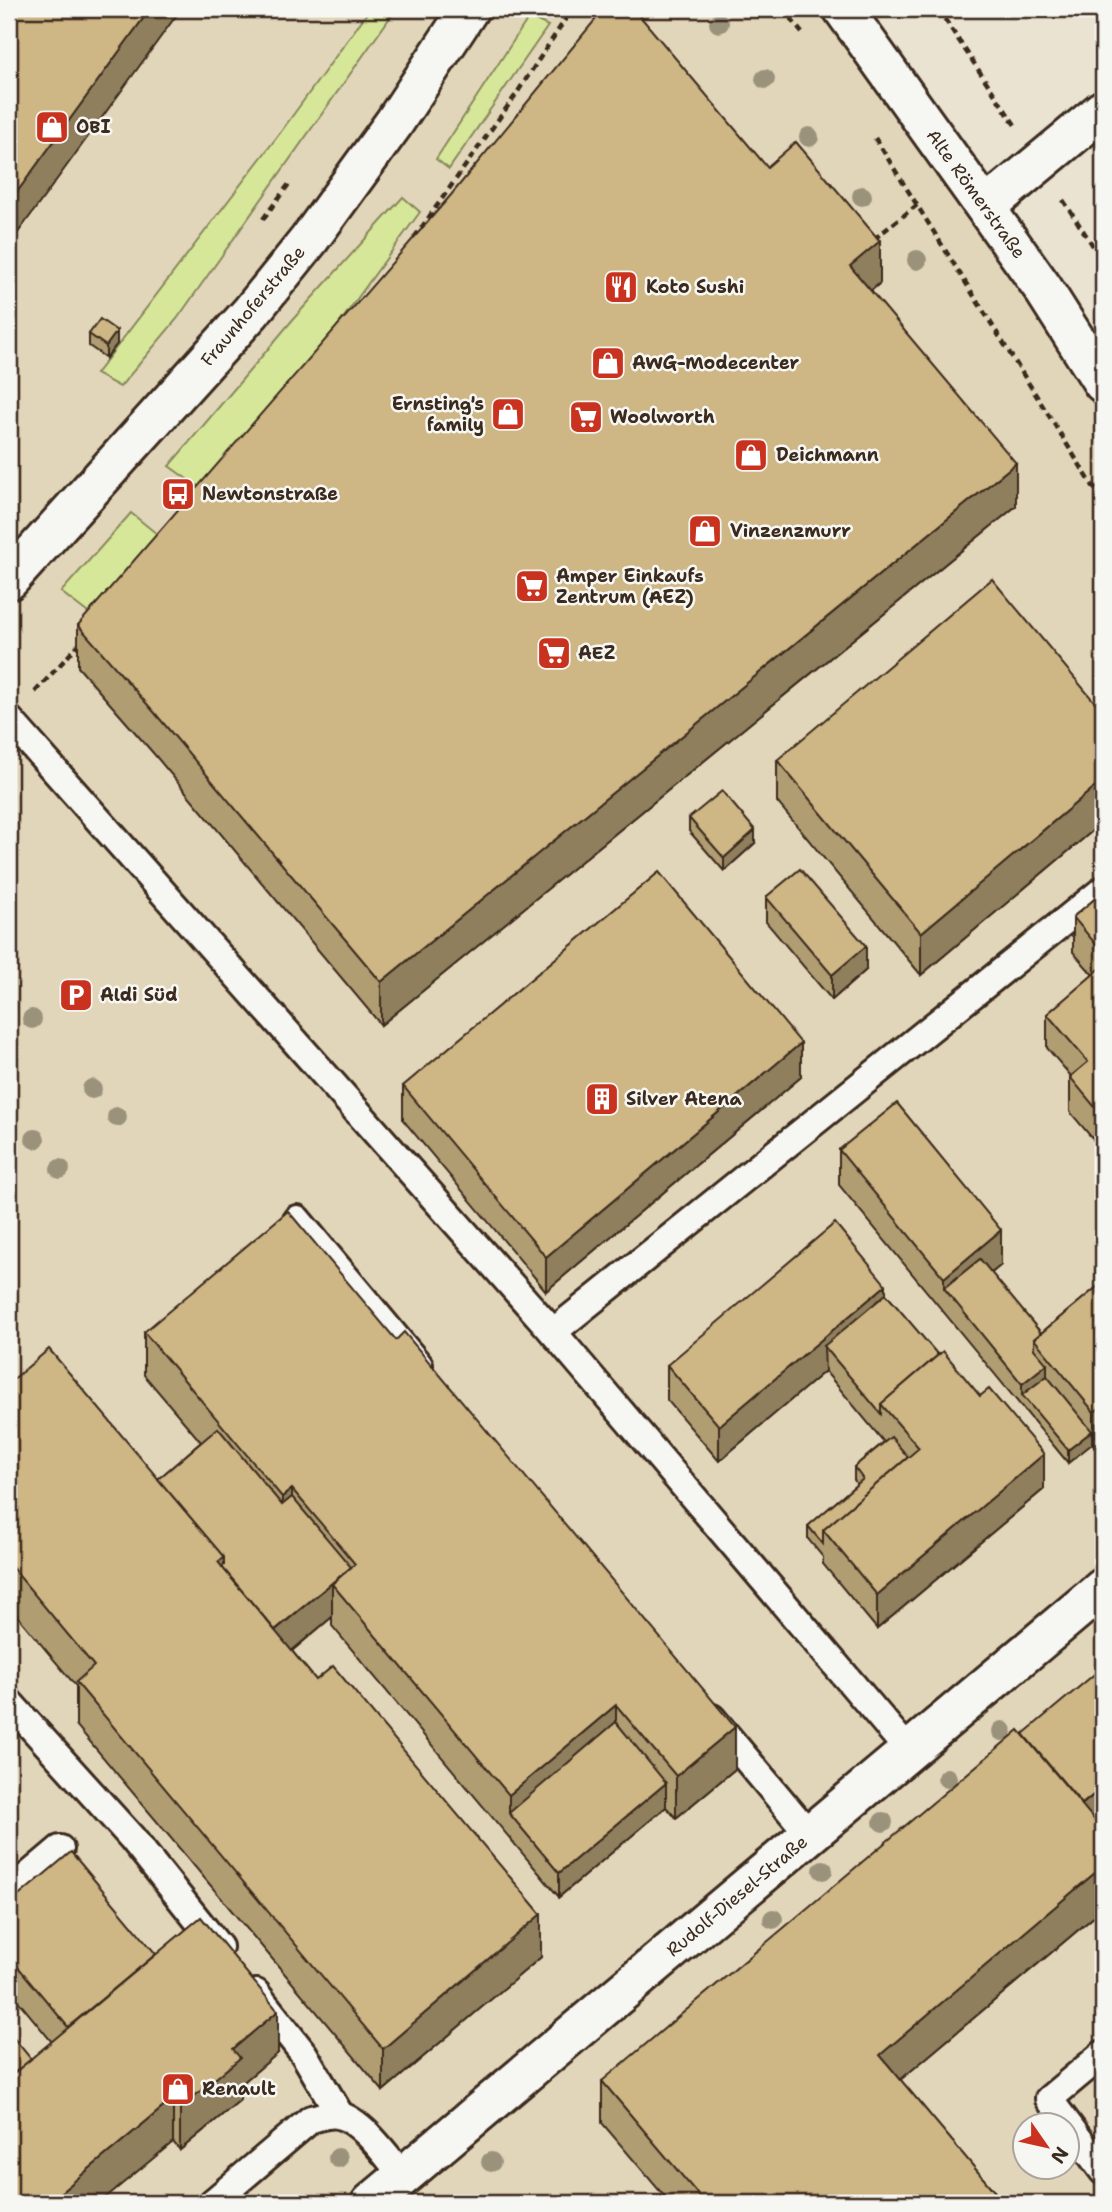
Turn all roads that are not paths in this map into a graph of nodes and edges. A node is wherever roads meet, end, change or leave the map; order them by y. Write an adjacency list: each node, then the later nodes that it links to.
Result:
1 (469, 9): 6 (street, Fraunhoferstraße)
2 (844, 9): 4 (street, Alte Römerstraße)
3 (1103, 110): 4 (street)
4 (987, 206): 5 (street, Alte Römerstraße)
5 (1103, 383)
6 (9, 580)
7 (9, 719): 10 (lane)
8 (1103, 890): 10 (lane)
9 (297, 1219): 11 (lane)
10 (553, 1332): 15 (lane)
11 (438, 1389)
12 (1103, 1588): 15 (street, Rudolf-Diesel-Straße)
13 (695, 1697): 16 (lane)
14 (9, 1702): 20 (lane)
15 (909, 1751): 16 (street, Rudolf-Diesel-Straße)
16 (810, 1835): 22 (street, Rudolf-Diesel-Straße)
17 (61, 1849): 18 (lane)
18 (9, 1892)
19 (1103, 2054): 21 (lane)
20 (341, 2115): 22 (lane); 23 (lane)
21 (1103, 2171)
22 (403, 2176): 24 (street, Rudolf-Diesel-Straße)
23 (212, 2203)
24 (371, 2203)

